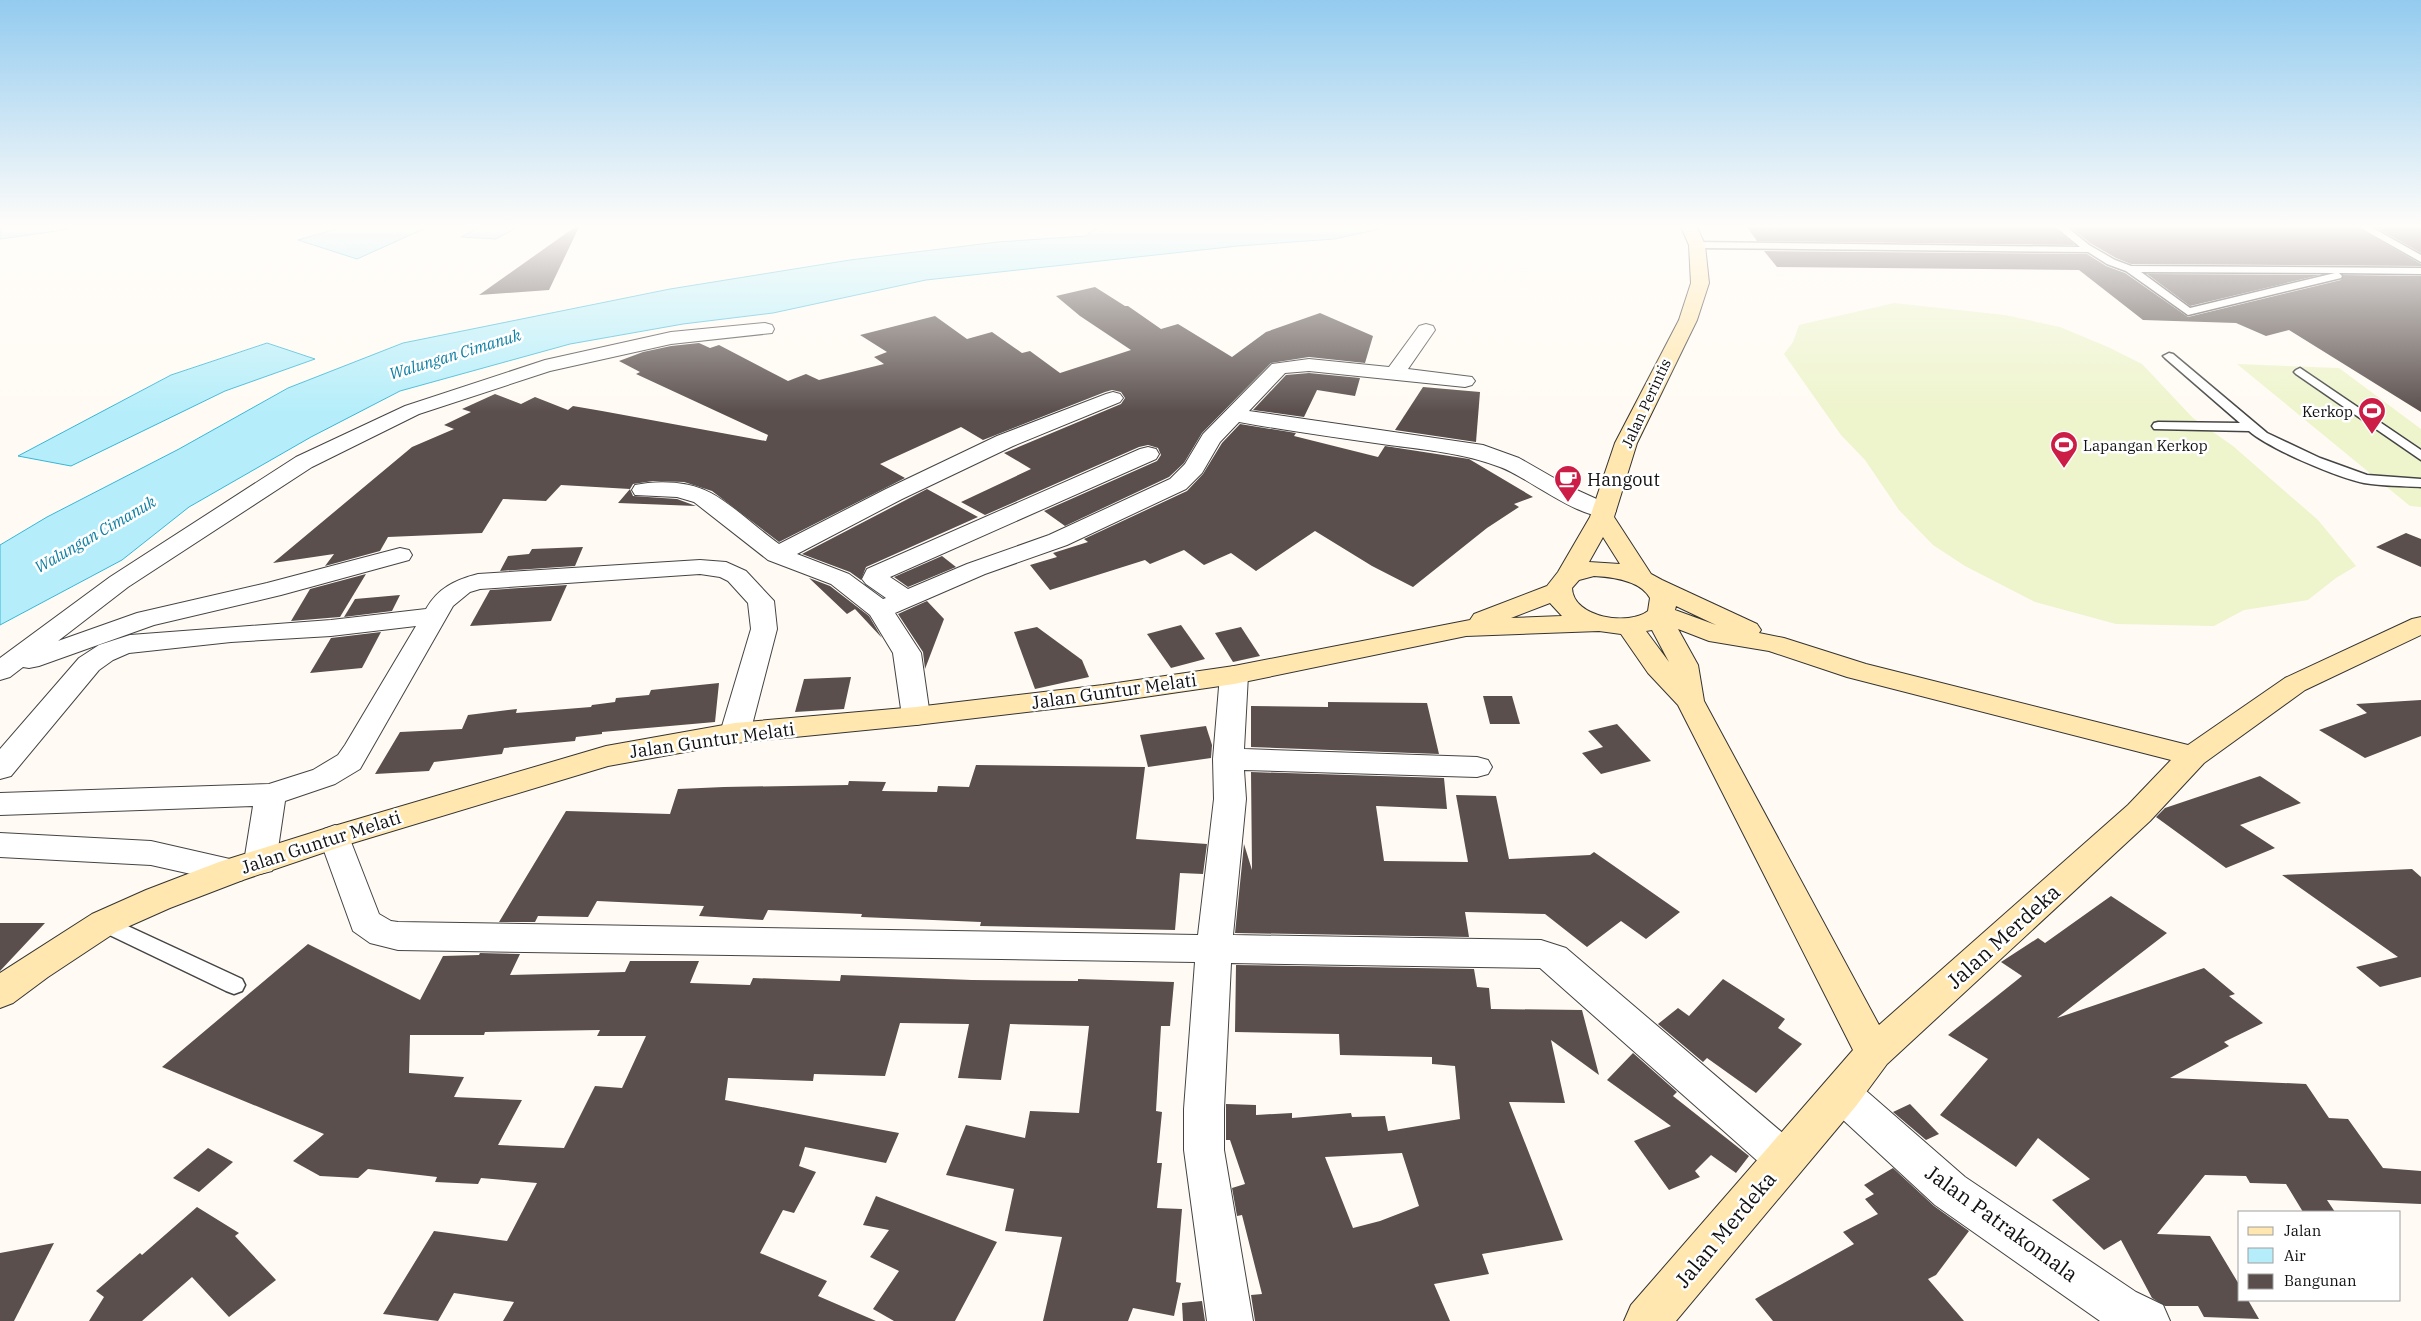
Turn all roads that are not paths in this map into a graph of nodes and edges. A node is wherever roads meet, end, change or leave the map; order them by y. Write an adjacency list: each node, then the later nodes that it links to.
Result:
1 (1698, 289): 18 (street, Jalan Perintis)
2 (2157, 289): 3 (lane)
3 (2285, 289)
4 (765, 329): 32 (street)
5 (1426, 330): 8 (street)
6 (2168, 356): 13 (lane)
7 (2300, 372): 15 (lane)
8 (1394, 373): 9 (street); 11 (street)
9 (1465, 381)
10 (1113, 398): 20 (street)
11 (1235, 415): 18 (street); 23 (street)
12 (2158, 426): 13 (lane)
13 (2251, 427): 16 (lane)
14 (1148, 454): 23 (street)
15 (2421, 456)
16 (2421, 483)
17 (643, 490): 20 (street)
18 (1603, 514): 21 (street); 22 (street, Jalan Perintis)
19 (400, 555): 32 (street)
20 (777, 555): 24 (street)
21 (1647, 582): 22 (street, Jalan Guntur Melati); 25 (street); 31 (street, Jalan Guntur Melati)
22 (1563, 583): 27 (street); 30 (street, Jalan Guntur Melati)
23 (904, 598): 24 (street)
24 (880, 610): 35 (street)
25 (1658, 615): 29 (street); 31 (street); 34 (street)
26 (435, 616): 36 (street); 40 (street); 41 (street)
27 (1597, 623): 29 (street); 30 (street, Jalan Guntur Melati)
28 (2421, 625): 37 (street, Jalan Merdeka)
29 (1629, 626): 34 (street)
30 (1466, 628): 33 (street, Jalan Guntur Melati)
31 (1774, 644): 37 (street)
32 (1, 670)
33 (1234, 675): 35 (street, Jalan Guntur Melati); 38 (street)
34 (1690, 701): 50 (street)
35 (916, 716): 36 (street, Jalan Guntur Melati)
36 (735, 733): 43 (street, Jalan Guntur Melati)
37 (2193, 756): 50 (street, Jalan Merdeka)
38 (1228, 759): 39 (street); 47 (street)
39 (1477, 767)
40 (0, 769)
41 (270, 795): 42 (street); 45 (street)
42 (0, 804)
43 (335, 837): 45 (street, Jalan Guntur Melati); 47 (street)
44 (0, 845): 45 (street)
45 (245, 867): 46 (street, Jalan Guntur Melati)
46 (104, 923): 48 (lane); 49 (street, Jalan Guntur Melati)
47 (1214, 950): 52 (street); 53 (street)
48 (234, 985)
49 (0, 993)
50 (1874, 1053): 51 (street, Jalan Merdeka)
51 (1842, 1094): 52 (street, Jalan Merdeka); 55 (street, Jalan Patrakomala)
52 (1784, 1159): 54 (street, Jalan Merdeka)
53 (1230, 1321)
54 (1647, 1321)
55 (2147, 1321)

